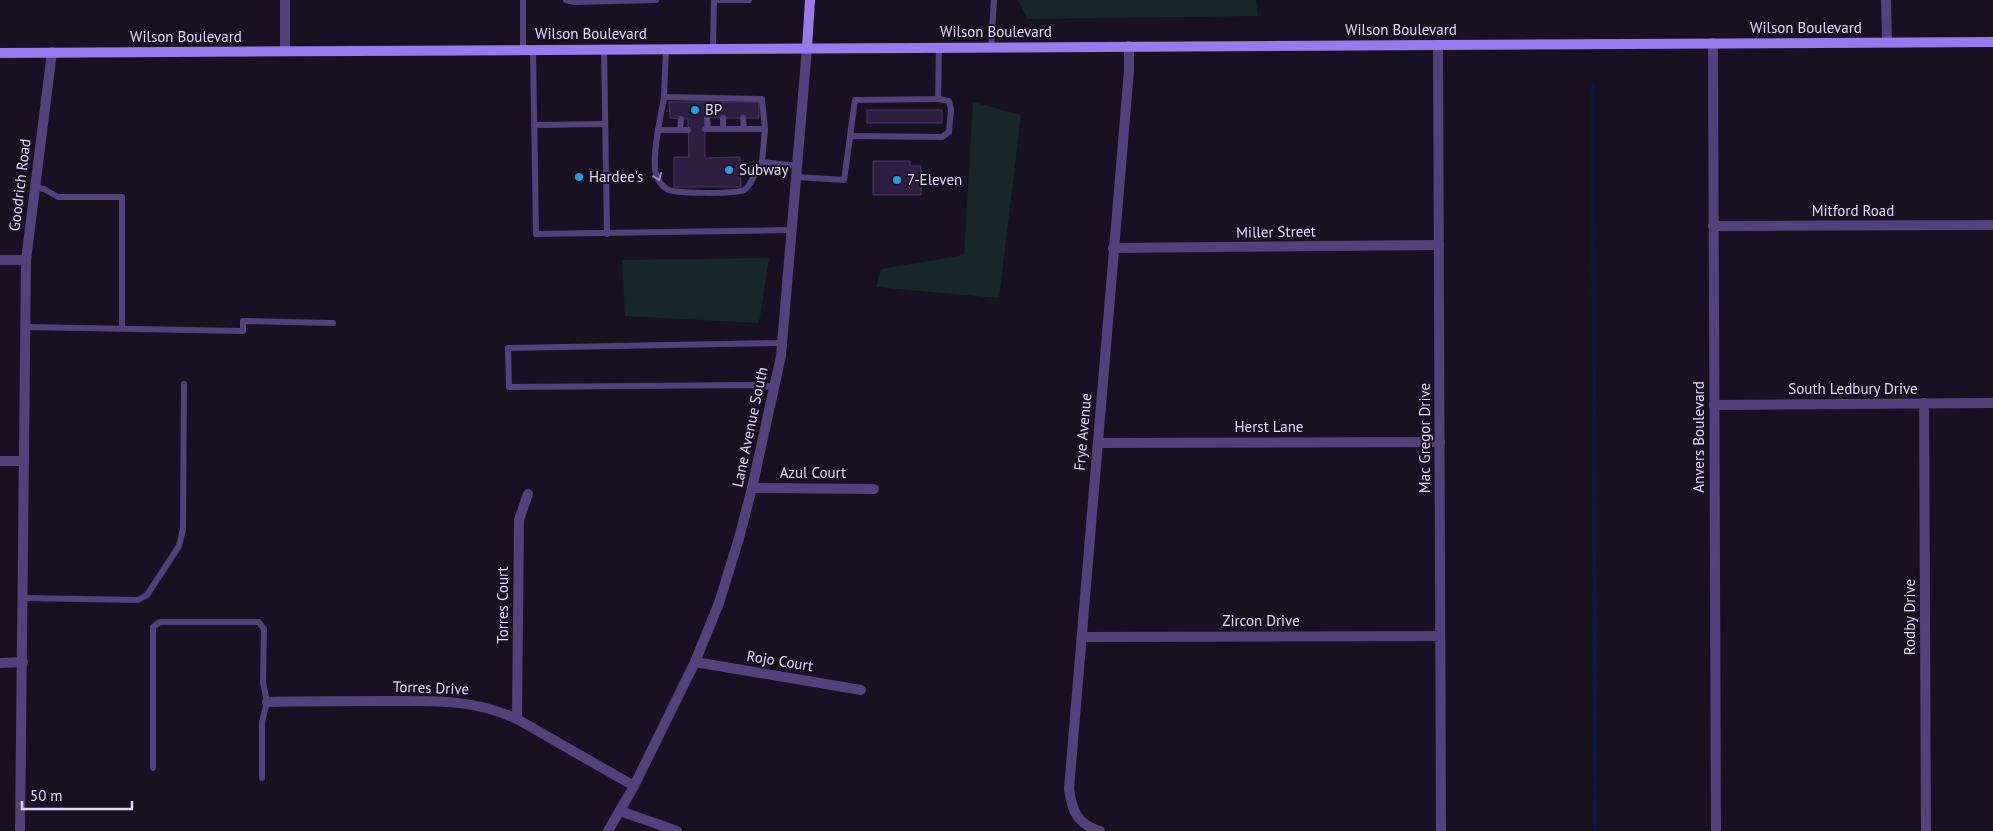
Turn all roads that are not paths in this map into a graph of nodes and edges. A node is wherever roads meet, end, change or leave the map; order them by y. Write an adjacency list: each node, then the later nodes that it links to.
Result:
1 (285, 0): 23 (street)
2 (523, 0): 22 (lane)
3 (566, 0): 4 (lane)
4 (656, 0)
5 (714, 0): 21 (lane)
6 (719, 0): 7 (lane)
7 (749, 0)
8 (810, 0): 18 (main road, Lane Avenue South)
9 (994, 0): 17 (lane)
10 (1886, 0): 11 (street)
11 (1887, 42): 12 (main road, Wilson Boulevard); 13 (main road, Wilson Boulevard)
12 (1993, 42)
13 (1713, 43): 14 (main road, Wilson Boulevard); 46 (street, Anvers Boulevard)
14 (1438, 45): 15 (main road, Wilson Boulevard); 49 (street, Mac Gregor Drive)
15 (1129, 46): 17 (main road, Wilson Boulevard); 50 (street, Frye Avenue)
16 (939, 47): 17 (main road, Wilson Boulevard); 18 (main road, Wilson Boulevard); 27 (lane)
17 (991, 47)
18 (807, 48): 21 (main road, Wilson Boulevard); 42 (street, Lane Avenue South)
19 (604, 49): 20 (main road, Wilson Boulevard); 22 (main road, Wilson Boulevard); 32 (lane)
20 (666, 49): 21 (main road, Wilson Boulevard); 26 (lane)
21 (713, 49)
22 (528, 50): 23 (main road, Wilson Boulevard); 33 (lane)
23 (285, 51): 24 (main road, Wilson Boulevard)
24 (52, 52): 25 (main road, Wilson Boulevard); 44 (street, Goodrich Road)
25 (0, 53)
26 (664, 97): 36 (lane); 37 (lane)
27 (938, 99): 40 (lane); 40 (lane)
28 (681, 118): 38 (lane)
29 (707, 118): 34 (lane)
30 (723, 118): 34 (lane)
31 (743, 118): 35 (lane)
32 (605, 124): 33 (lane); 48 (lane)
33 (534, 125): 48 (lane)
34 (723, 129): 35 (lane)
35 (744, 129): 36 (lane)
36 (765, 129): 41 (lane)
37 (659, 130): 38 (lane); 41 (lane, one-way to 41)
38 (680, 130): 39 (lane)
39 (688, 130)
40 (850, 136): 43 (lane)
41 (762, 162): 42 (lane)
42 (798, 166): 43 (street, Lane Avenue South)
43 (797, 177): 47 (street, Lane Avenue South)
44 (34, 187): 52 (street, Goodrich Road); 55 (lane)
45 (1993, 225): 46 (street, Mitford Road)
46 (1713, 226): 61 (street, Anvers Boulevard)
47 (792, 230): 48 (lane); 56 (street, Lane Avenue South)
48 (607, 234)
49 (1439, 245): 50 (street, Miller Street); 62 (street, Mac Gregor Drive)
50 (1114, 248): 63 (street, Frye Avenue)
51 (0, 260): 52 (street)
52 (26, 260): 54 (street, Goodrich Road)
53 (333, 323): 55 (lane)
54 (26, 327): 55 (lane); 65 (street, Goodrich Road)
55 (122, 328)
56 (782, 343): 58 (street, Lane Avenue South); 58 (lane)
57 (184, 384): 69 (lane)
58 (774, 387): 66 (street, Lane Avenue South)
59 (1924, 403): 60 (street, South Ledbury Drive); 61 (street, South Ledbury Drive); 88 (street, Rodby Drive)
60 (1993, 403)
61 (1714, 405): 87 (street, Anvers Boulevard)
62 (1440, 442): 63 (street, Herst Lane); 70 (street, Mac Gregor Drive)
63 (1098, 443): 71 (street, Frye Avenue)
64 (0, 461): 65 (street)
65 (24, 461): 69 (street, Goodrich Road)
66 (752, 488): 67 (street, Azul Court); 74 (street, Lane Avenue South)
67 (874, 489)
68 (528, 494): 77 (street, Torres Court)
69 (24, 598): 73 (street, Goodrich Road)
70 (1440, 636): 71 (street, Zircon Drive); 86 (street, Mac Gregor Drive)
71 (1082, 637): 85 (street, Frye Avenue)
72 (0, 662): 73 (street)
73 (23, 662): 82 (street, Goodrich Road)
74 (695, 662): 75 (street, Rojo Court); 80 (street, Lane Avenue South)
75 (861, 690)
76 (267, 702): 77 (street, Torres Drive); 78 (lane); 79 (lane)
77 (517, 719): 80 (street, Torres Drive)
78 (153, 768)
79 (262, 778)
80 (634, 786): 81 (street, Lane Avenue South)
81 (620, 811): 83 (street, Lane Avenue South); 84 (street)
82 (20, 831)
83 (608, 831)
84 (677, 831)
85 (1100, 831)
86 (1441, 831)
87 (1716, 831)
88 (1926, 831)

